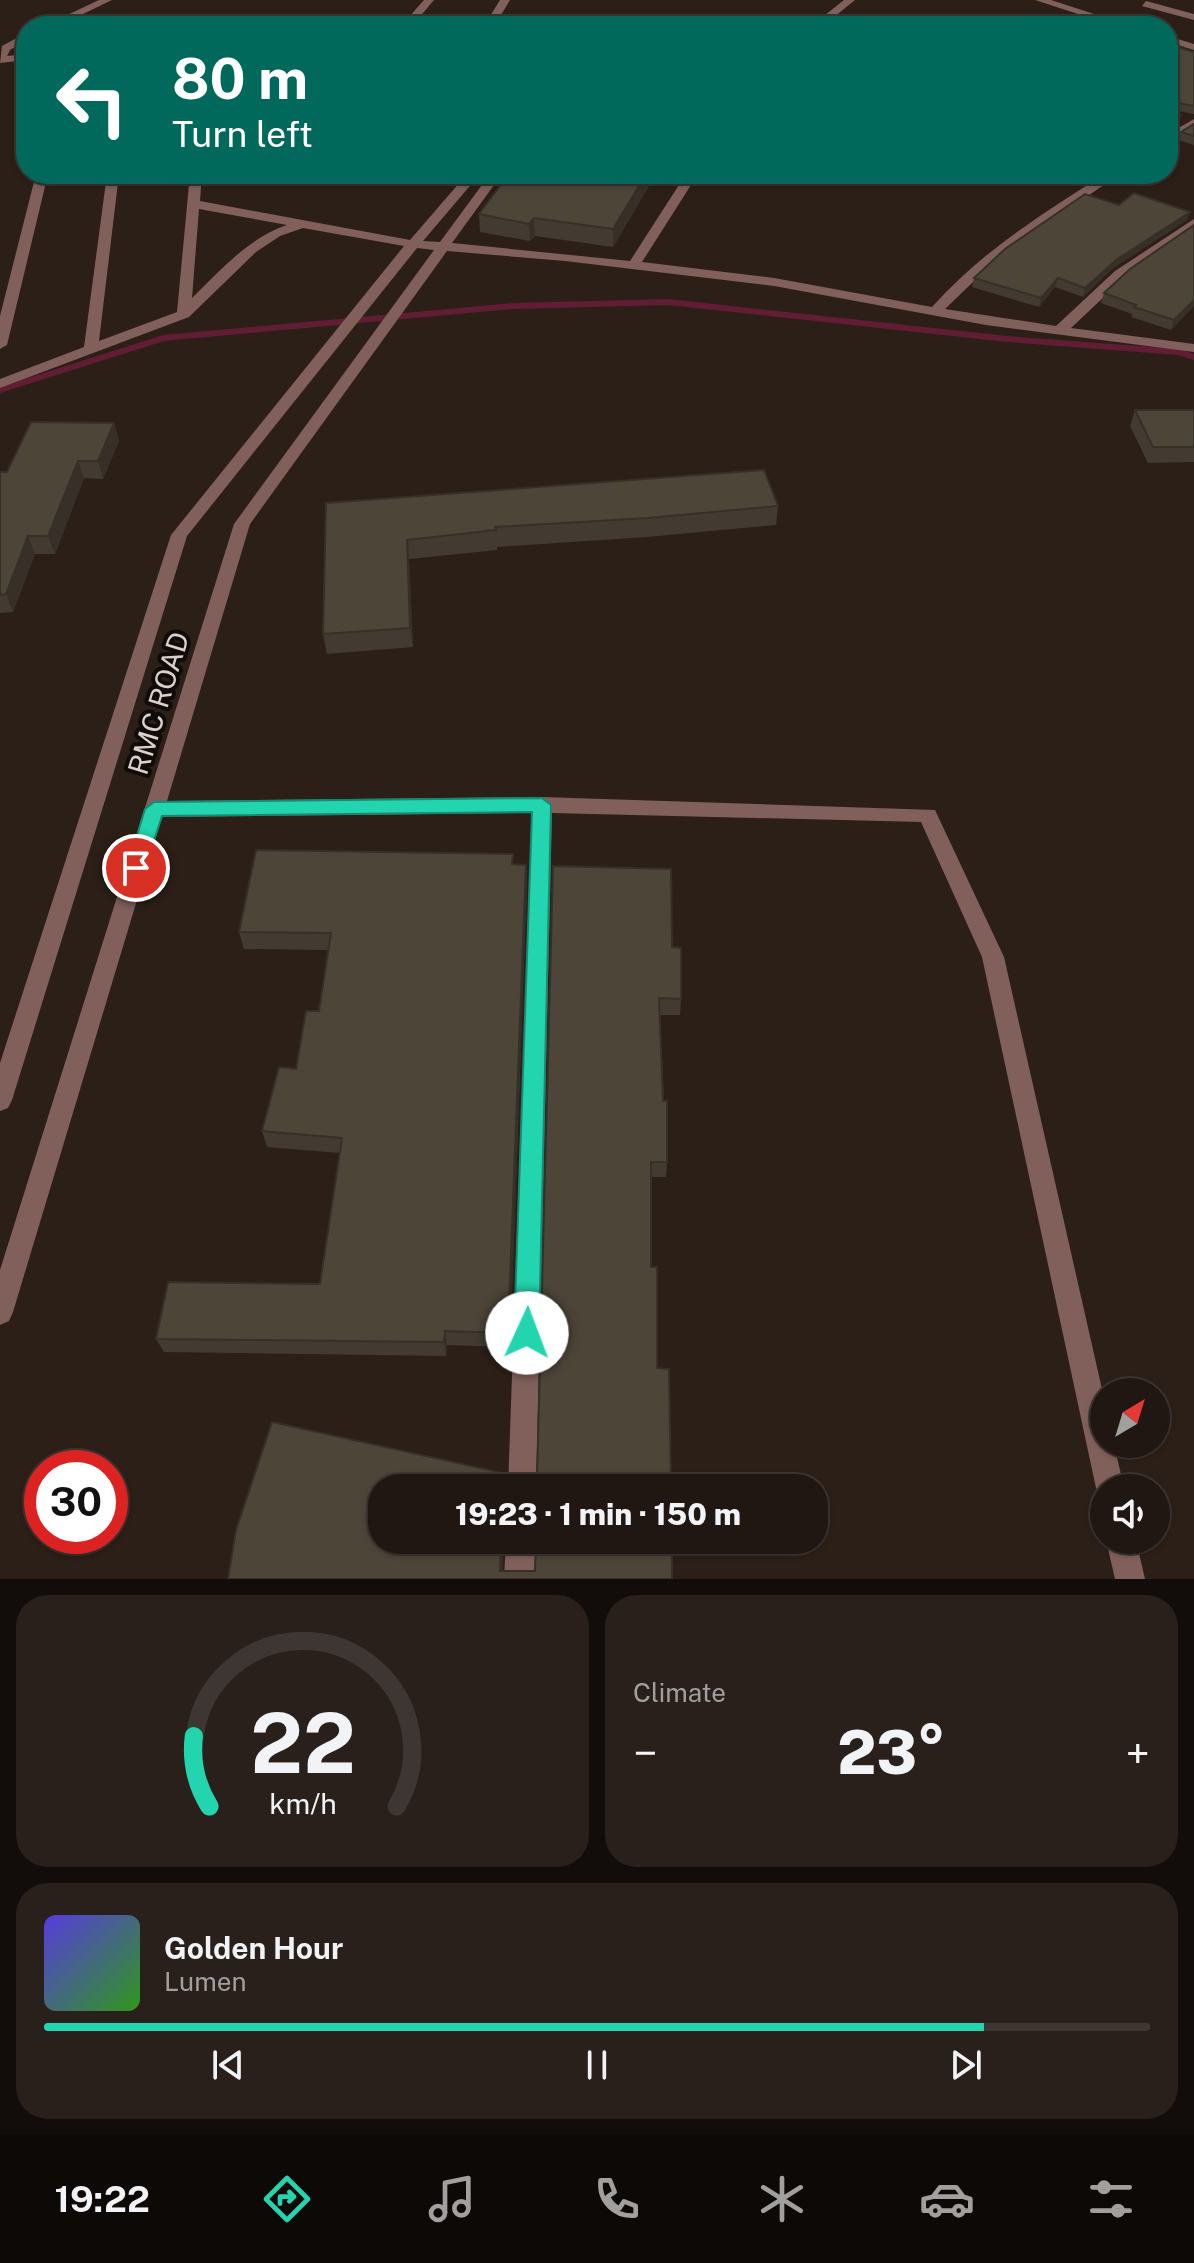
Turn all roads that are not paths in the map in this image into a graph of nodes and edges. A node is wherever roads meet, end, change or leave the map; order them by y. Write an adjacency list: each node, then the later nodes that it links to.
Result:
1 (107, 0): 6 (street)
2 (429, 0): 7 (street)
3 (850, 0): 8 (street)
4 (1040, 0): 9 (street)
5 (1146, 4): 10 (street)
6 (71, 16)
7 (415, 16)
8 (830, 16)
9 (1093, 16)
10 (1194, 17)
11 (16, 42): 12 (street)
12 (0, 60)
13 (1181, 118): 14 (street)
14 (1194, 122)
15 (40, 184): 31 (street)
16 (112, 184): 33 (street)
17 (196, 184): 22 (street)
18 (465, 184): 25 (street, RMC ROAD)
19 (489, 184): 26 (street, RMC ROAD)
20 (686, 184): 27 (street)
21 (1099, 184): 28 (street)
22 (195, 204): 24 (street); 29 (street)
23 (1194, 223): 30 (street)
24 (302, 224): 25 (street); 29 (street)
25 (413, 244): 26 (street); 37 (street, RMC ROAD)
26 (443, 248): 27 (street); 36 (street, RMC ROAD)
27 (634, 265): 28 (street)
28 (936, 311): 30 (street)
29 (184, 314): 33 (street)
30 (1060, 330): 32 (street)
31 (0, 345)
32 (1194, 348)
33 (91, 351): 34 (street)
34 (0, 384)
35 (542, 805): 36 (street); 39 (street); 40 (street)
36 (154, 809): 38 (street, RMC ROAD)
37 (0, 1100)
38 (0, 1312)
39 (522, 1474)
40 (1107, 1474)
41 (520, 1554): 43 (street)
42 (1124, 1554): 44 (street)
43 (519, 1579)
44 (1130, 1579)

